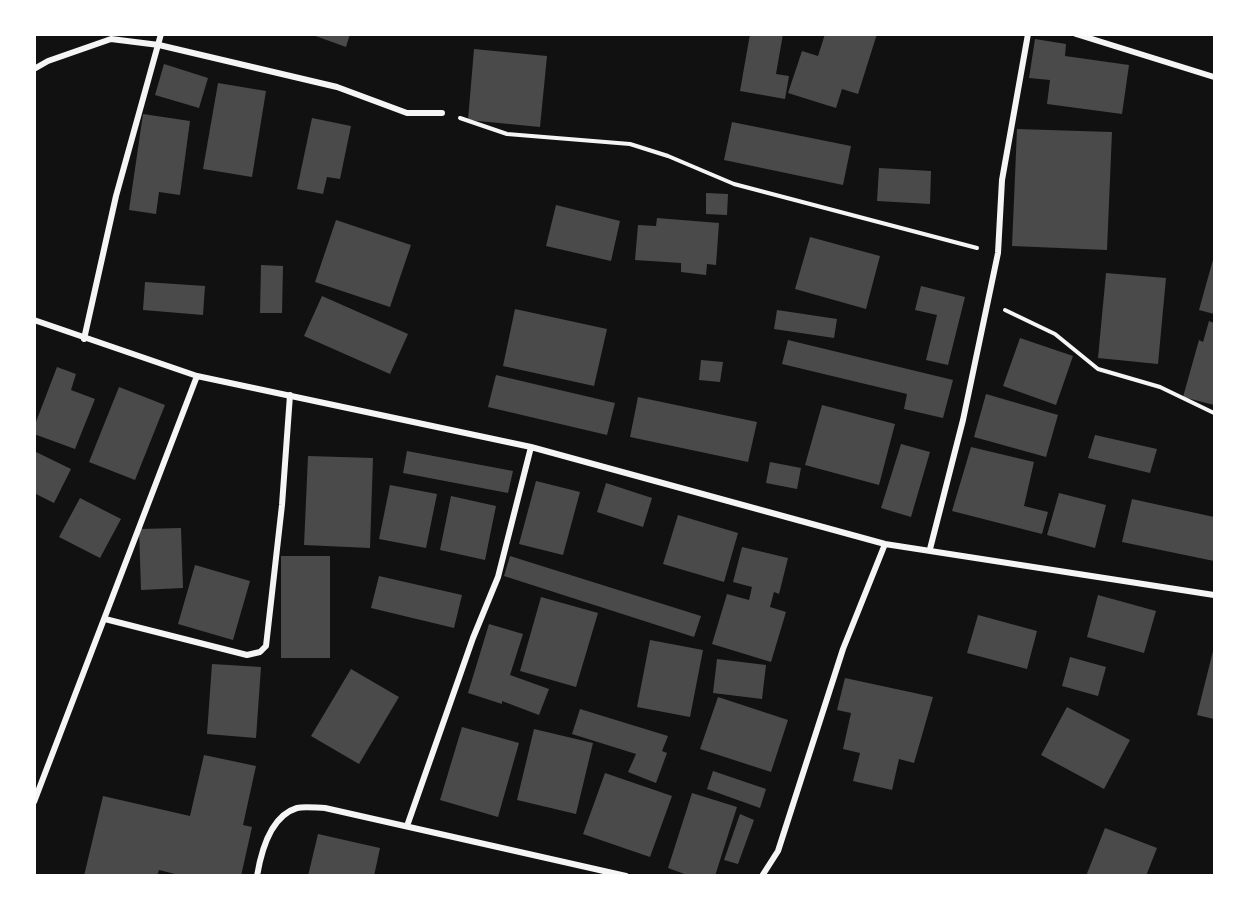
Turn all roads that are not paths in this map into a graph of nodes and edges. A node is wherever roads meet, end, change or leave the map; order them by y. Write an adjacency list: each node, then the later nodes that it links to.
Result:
1 (161, 34): 5 (street)
2 (1028, 34): 15 (street)
3 (1076, 34): 7 (street)
4 (109, 37): 5 (street); 6 (street)
5 (159, 45): 8 (street); 10 (street)
6 (34, 69)
7 (1215, 77)
8 (442, 113)
9 (34, 320): 10 (street)
10 (84, 339): 11 (street)
11 (197, 376): 12 (street); 17 (street)
12 (290, 395): 13 (street); 17 (street)
13 (531, 447): 14 (street); 19 (street)
14 (885, 544): 15 (street); 22 (street)
15 (930, 549): 16 (street)
16 (1215, 595)
17 (105, 619): 18 (street)
18 (34, 802)
19 (407, 826): 20 (street); 21 (street)
20 (257, 876)
21 (626, 876)
22 (762, 876)

